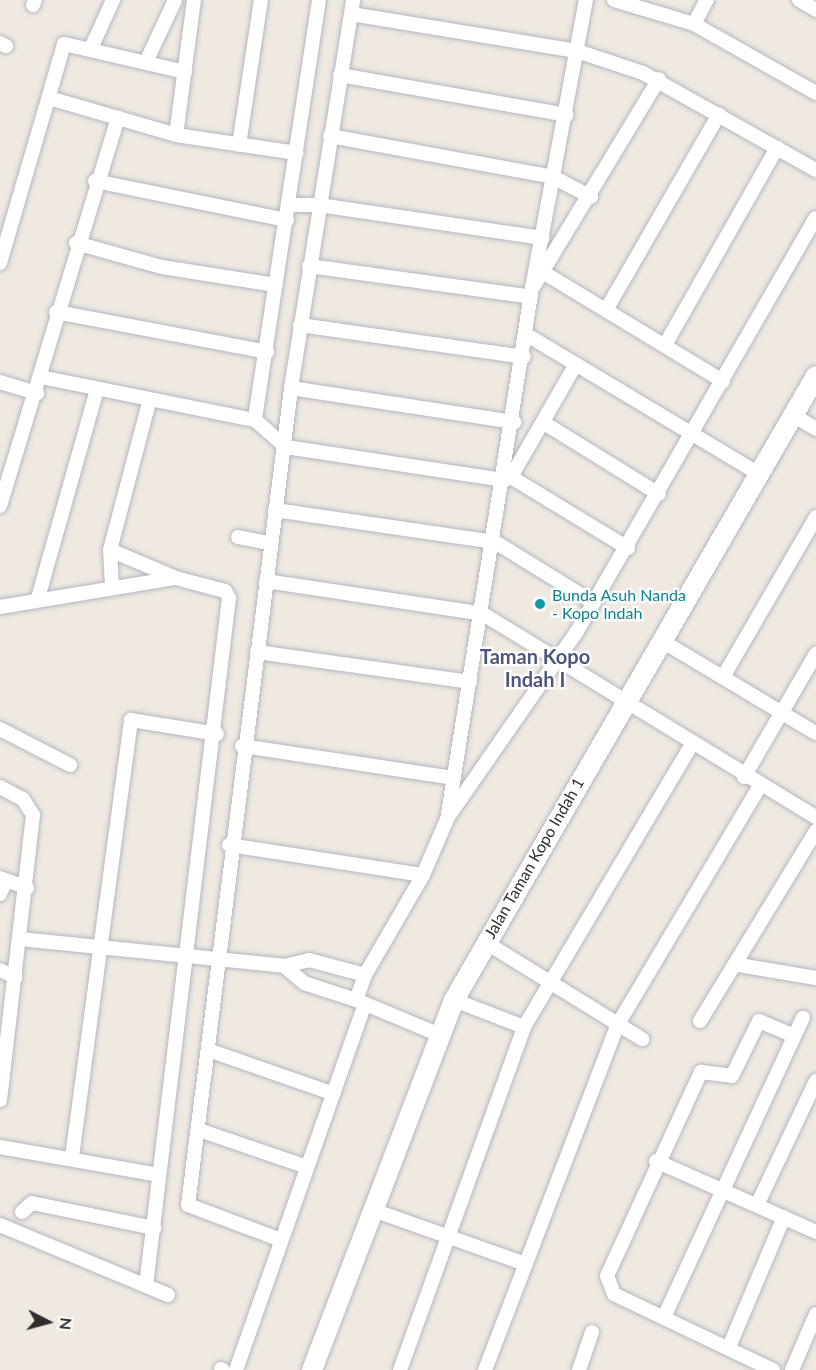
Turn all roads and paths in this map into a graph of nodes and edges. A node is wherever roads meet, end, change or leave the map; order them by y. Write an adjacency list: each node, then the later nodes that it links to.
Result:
1 (113, 0): 15 (street)
2 (175, 0): 17 (street)
3 (194, 0): 18 (street)
4 (261, 0): 28 (street)
5 (319, 0): 30 (street)
6 (353, 0): 13 (street)
7 (586, 0): 16 (street)
8 (614, 0): 11 (street)
9 (707, 0): 14 (street)
10 (799, 0): 12 (street)
11 (632, 2): 14 (street)
12 (816, 10)
13 (351, 14): 16 (street); 19 (street)
14 (694, 24): 21 (street)
15 (92, 46): 17 (street); 22 (street)
16 (578, 51): 20 (street); 24 (street)
17 (146, 62): 18 (street)
18 (185, 72): 26 (street)
19 (340, 75): 24 (street); 27 (street)
20 (659, 79): 23 (street); 34 (street)
21 (816, 93)
22 (50, 98): 25 (street); 41 (street)
23 (719, 114): 29 (street); 46 (street)
24 (566, 115): 32 (street)
25 (118, 118): 26 (street); 33 (street)
26 (176, 135): 28 (street)
27 (330, 136): 32 (street); 35 (street)
28 (240, 146): 30 (street)
29 (777, 148): 31 (street); 50 (street)
30 (297, 153): 36 (street)
31 (816, 170)
32 (554, 177): 34 (street); 39 (street)
33 (95, 181): 38 (street); 40 (street)
34 (591, 196): 43 (street)
35 (319, 205): 36 (street); 39 (street); 42 (street)
36 (291, 206): 38 (street)
37 (816, 218): 56 (street)
38 (287, 220): 44 (street)
39 (543, 238): 45 (street)
40 (76, 243): 44 (street); 47 (street)
41 (0, 263)
42 (309, 266): 45 (street); 48 (street)
43 (546, 274): 45 (street); 46 (street)
44 (276, 285): 51 (street)
45 (532, 293): 49 (street)
46 (606, 310): 50 (street)
47 (56, 312): 51 (street); 55 (street)
48 (300, 326): 52 (street); 58 (street)
49 (527, 335): 52 (street); 53 (street)
50 (665, 345): 56 (street)
51 (267, 352): 63 (street)
52 (524, 357): 64 (street)
53 (576, 364): 65 (street); 67 (street)
54 (816, 376): 62 (main road, Jalan Taman Kopo Indah 1)
55 (41, 377): 59 (street); 60 (street)
56 (723, 381): 67 (street)
57 (0, 382): 60 (street)
58 (291, 388): 64 (street); 68 (street)
59 (97, 390): 61 (street); 84 (street)
60 (37, 393): 69 (street)
61 (150, 399): 63 (street); 80 (street)
62 (793, 415): 66 (street); 70 (main road, Jalan Taman Kopo Indah 1)
63 (255, 420): 68 (street)
64 (514, 422): 71 (street)
65 (544, 423): 71 (street); 72 (street)
66 (816, 429)
67 (693, 435): 70 (street); 72 (street)
68 (286, 447): 71 (street); 74 (street)
69 (7, 466): 73 (street)
70 (759, 474): 88 (main road, Jalan Taman Kopo Indah 1)
71 (508, 478): 77 (street); 79 (street)
72 (659, 494): 79 (street)
73 (0, 502)
74 (275, 510): 77 (street); 78 (street)
75 (816, 518): 92 (street)
76 (238, 537): 78 (street)
77 (495, 542): 85 (street); 87 (street)
78 (270, 543): 82 (street)
79 (628, 548): 85 (street)
80 (110, 550): 81 (street); 83 (street)
81 (176, 578): 83 (street); 98 (street)
82 (266, 581): 87 (street); 89 (street)
83 (112, 587): 84 (street)
84 (38, 598): 86 (street)
85 (594, 603): 91 (street)
86 (0, 607)
87 (483, 614): 91 (street); 93 (street)
88 (663, 641): 92 (street); 94 (main road, Jalan Taman Kopo Indah 1)
89 (257, 651): 93 (street); 100 (street)
90 (816, 654): 95 (street)
91 (557, 662): 94 (street); 106 (street)
92 (723, 677): 95 (street)
93 (470, 682): 103 (street)
94 (624, 702): 99 (street); 115 (main road, Jalan Taman Kopo Indah 1)
95 (783, 712): 97 (street); 102 (street)
96 (0, 729): 101 (street)
97 (816, 733)
98 (217, 734): 116 (street); 117 (street)
99 (692, 744): 102 (street); 125 (street)
100 (242, 746): 103 (street); 109 (street)
101 (70, 765)
102 (744, 777): 104 (street)
103 (453, 778): 106 (street)
104 (760, 786): 107 (street); 130 (street)
105 (0, 787): 112 (street)
106 (448, 817): 110 (street)
107 (816, 817)
108 (816, 831): 119 (street)
109 (230, 845): 110 (street); 118 (street)
110 (423, 875): 122 (street)
111 (3, 879): 112 (street); 113 (street)
112 (27, 888): 114 (street)
113 (0, 894)
114 (20, 939): 116 (street); 123 (street)
115 (485, 942): 125 (street); 126 (main road, Jalan Taman Kopo Indah 1)
116 (98, 949): 117 (street); 142 (street)
117 (186, 956): 118 (street); 145 (street)
118 (220, 958): 120 (street); 135 (street)
119 (739, 965): 124 (street); 129 (street)
120 (284, 966): 122 (street); 127 (street)
121 (0, 970): 123 (street)
122 (365, 975): 127 (street)
123 (15, 977): 136 (street)
124 (816, 977)
125 (549, 981): 130 (street); 131 (street)
126 (454, 1000): 131 (street); 132 (main road, Jalan Taman Kopo Indah 1)
127 (360, 1002): 132 (street); 138 (street)
128 (802, 1018): 133 (street)
129 (700, 1021)
130 (618, 1024): 134 (street); 156 (street)
131 (524, 1027): 154 (street)
132 (440, 1035): 148 (main road, Jalan Taman Kopo Indah 1)
133 (794, 1036): 143 (street); 146 (street)
134 (642, 1039)
135 (208, 1050): 138 (street); 140 (street)
136 (2, 1064): 139 (street)
137 (816, 1081): 147 (street)
138 (334, 1094): 144 (street)
139 (0, 1100)
140 (200, 1130): 144 (street); 155 (street)
141 (0, 1147): 142 (street)
142 (72, 1157): 145 (street)
143 (656, 1161): 146 (street); 160 (street)
144 (307, 1167): 155 (street)
145 (159, 1175): 152 (street)
146 (723, 1189): 147 (street); 160 (street)
147 (758, 1203): 150 (street)
148 (376, 1211): 154 (street); 164 (main road, Jalan Taman Kopo Indah 1)
149 (22, 1212): 152 (street)
150 (784, 1217): 153 (street); 162 (street)
151 (0, 1225): 157 (street)
152 (154, 1228): 157 (street)
153 (816, 1232)
154 (447, 1236): 156 (street); 165 (street)
155 (281, 1240): 163 (street)
156 (523, 1263): 166 (street)
157 (146, 1286): 158 (street)
158 (168, 1295)
159 (816, 1314): 169 (street)
160 (664, 1317): 162 (street)
161 (592, 1332): 167 (street)
162 (729, 1347): 168 (street)
163 (236, 1370)
164 (312, 1370)
165 (400, 1370)
166 (485, 1370)
167 (579, 1370)
168 (772, 1370)
169 (792, 1370)

